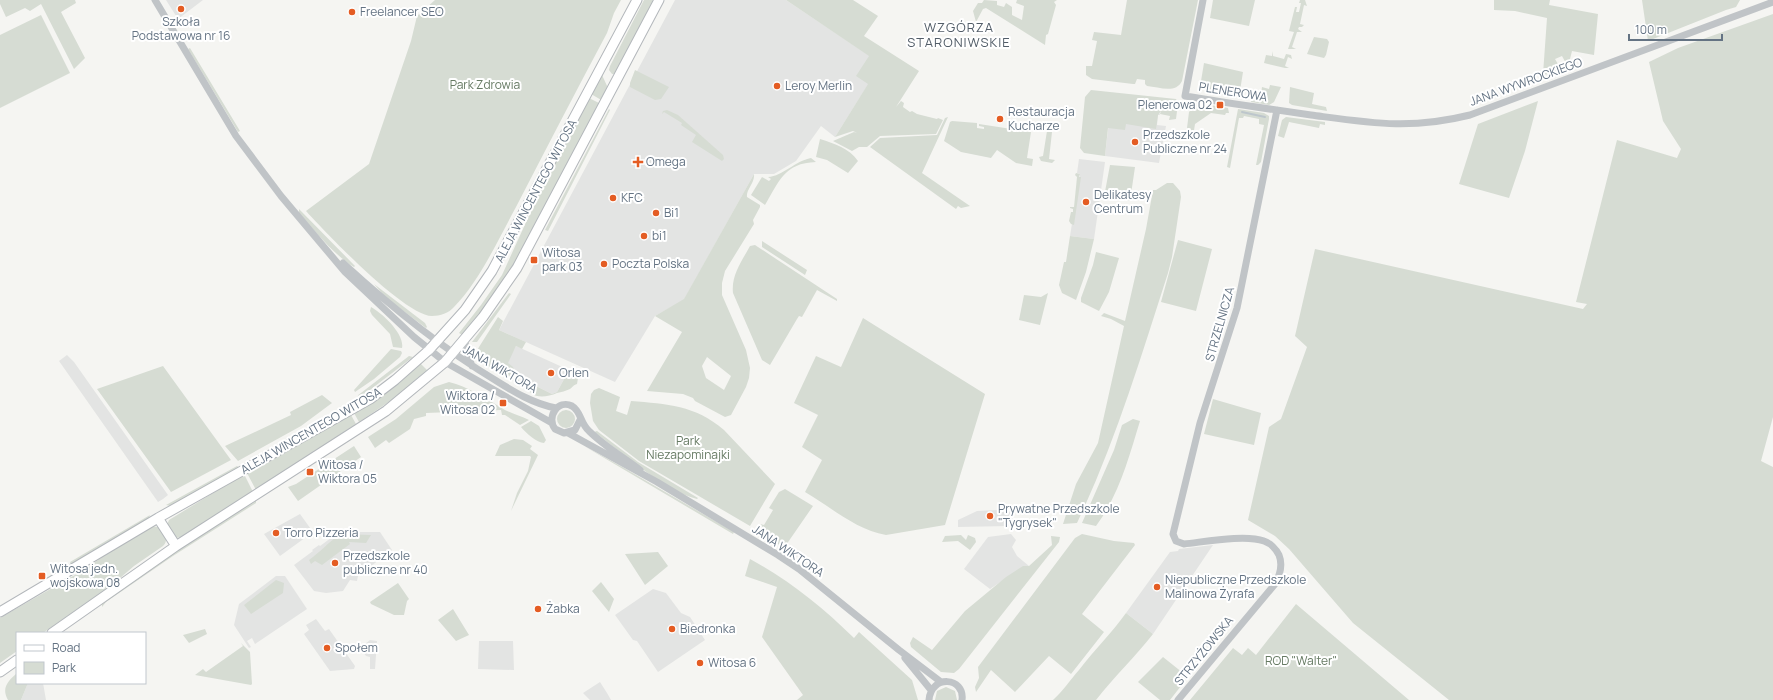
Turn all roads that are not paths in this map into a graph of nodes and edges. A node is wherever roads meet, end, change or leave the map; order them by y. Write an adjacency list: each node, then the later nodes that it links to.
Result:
1 (155, 0): 7 (street)
2 (637, 0): 9 (main road, ALEJA WINCENTEGO WITOSA)
3 (660, 0): 8 (main road, ALEJA WINCENTEGO WITOSA)
4 (1203, 0): 6 (street, PLENEROWA)
5 (1773, 2): 6 (street, JANA WYWROCKIEGO)
6 (1277, 110): 21 (street, STRZELNICZA)
7 (326, 248): 9 (street, JANA WIKTORA); 10 (street, JANA WIKTORA)
8 (465, 340): 11 (main road, ALEJA WINCENTEGO WITOSA); 13 (street)
9 (437, 341): 10 (main road, ALEJA WINCENTEGO WITOSA); 11 (street, JANA WIKTORA)
10 (428, 350): 12 (street, JANA WIKTORA); 19 (main road, ALEJA WINCENTEGO WITOSA)
11 (453, 354): 12 (main road, ALEJA WINCENTEGO WITOSA); 13 (street, JANA WIKTORA)
12 (445, 362): 16 (street, JANA WIKTORA); 20 (main road, ALEJA WINCENTEGO WITOSA)
13 (472, 366): 14 (street, JANA WIKTORA)
14 (556, 408): 15 (street); 16 (street)
15 (580, 420): 17 (street); 18 (street, JANA WIKTORA)
16 (552, 423): 17 (street)
17 (566, 433): 18 (street, JANA WIKTORA)
18 (657, 482): 24 (street, JANA WIKTORA)
19 (158, 518): 20 (main road); 22 (main road, ALEJA WINCENTEGO WITOSA)
20 (176, 546): 23 (main road, ALEJA WINCENTEGO WITOSA)
21 (1278, 578): 31 (street, STRZYŻOWSKA)
22 (0, 612)
23 (53, 632)
24 (899, 650): 27 (street, JANA WIKTORA); 28 (street, JANA WIKTORA)
25 (16, 661): 26 (main road)
26 (0, 672)
27 (941, 682): 28 (street); 30 (street)
28 (931, 690): 29 (street)
29 (929, 700)
30 (962, 700)
31 (1178, 700)

